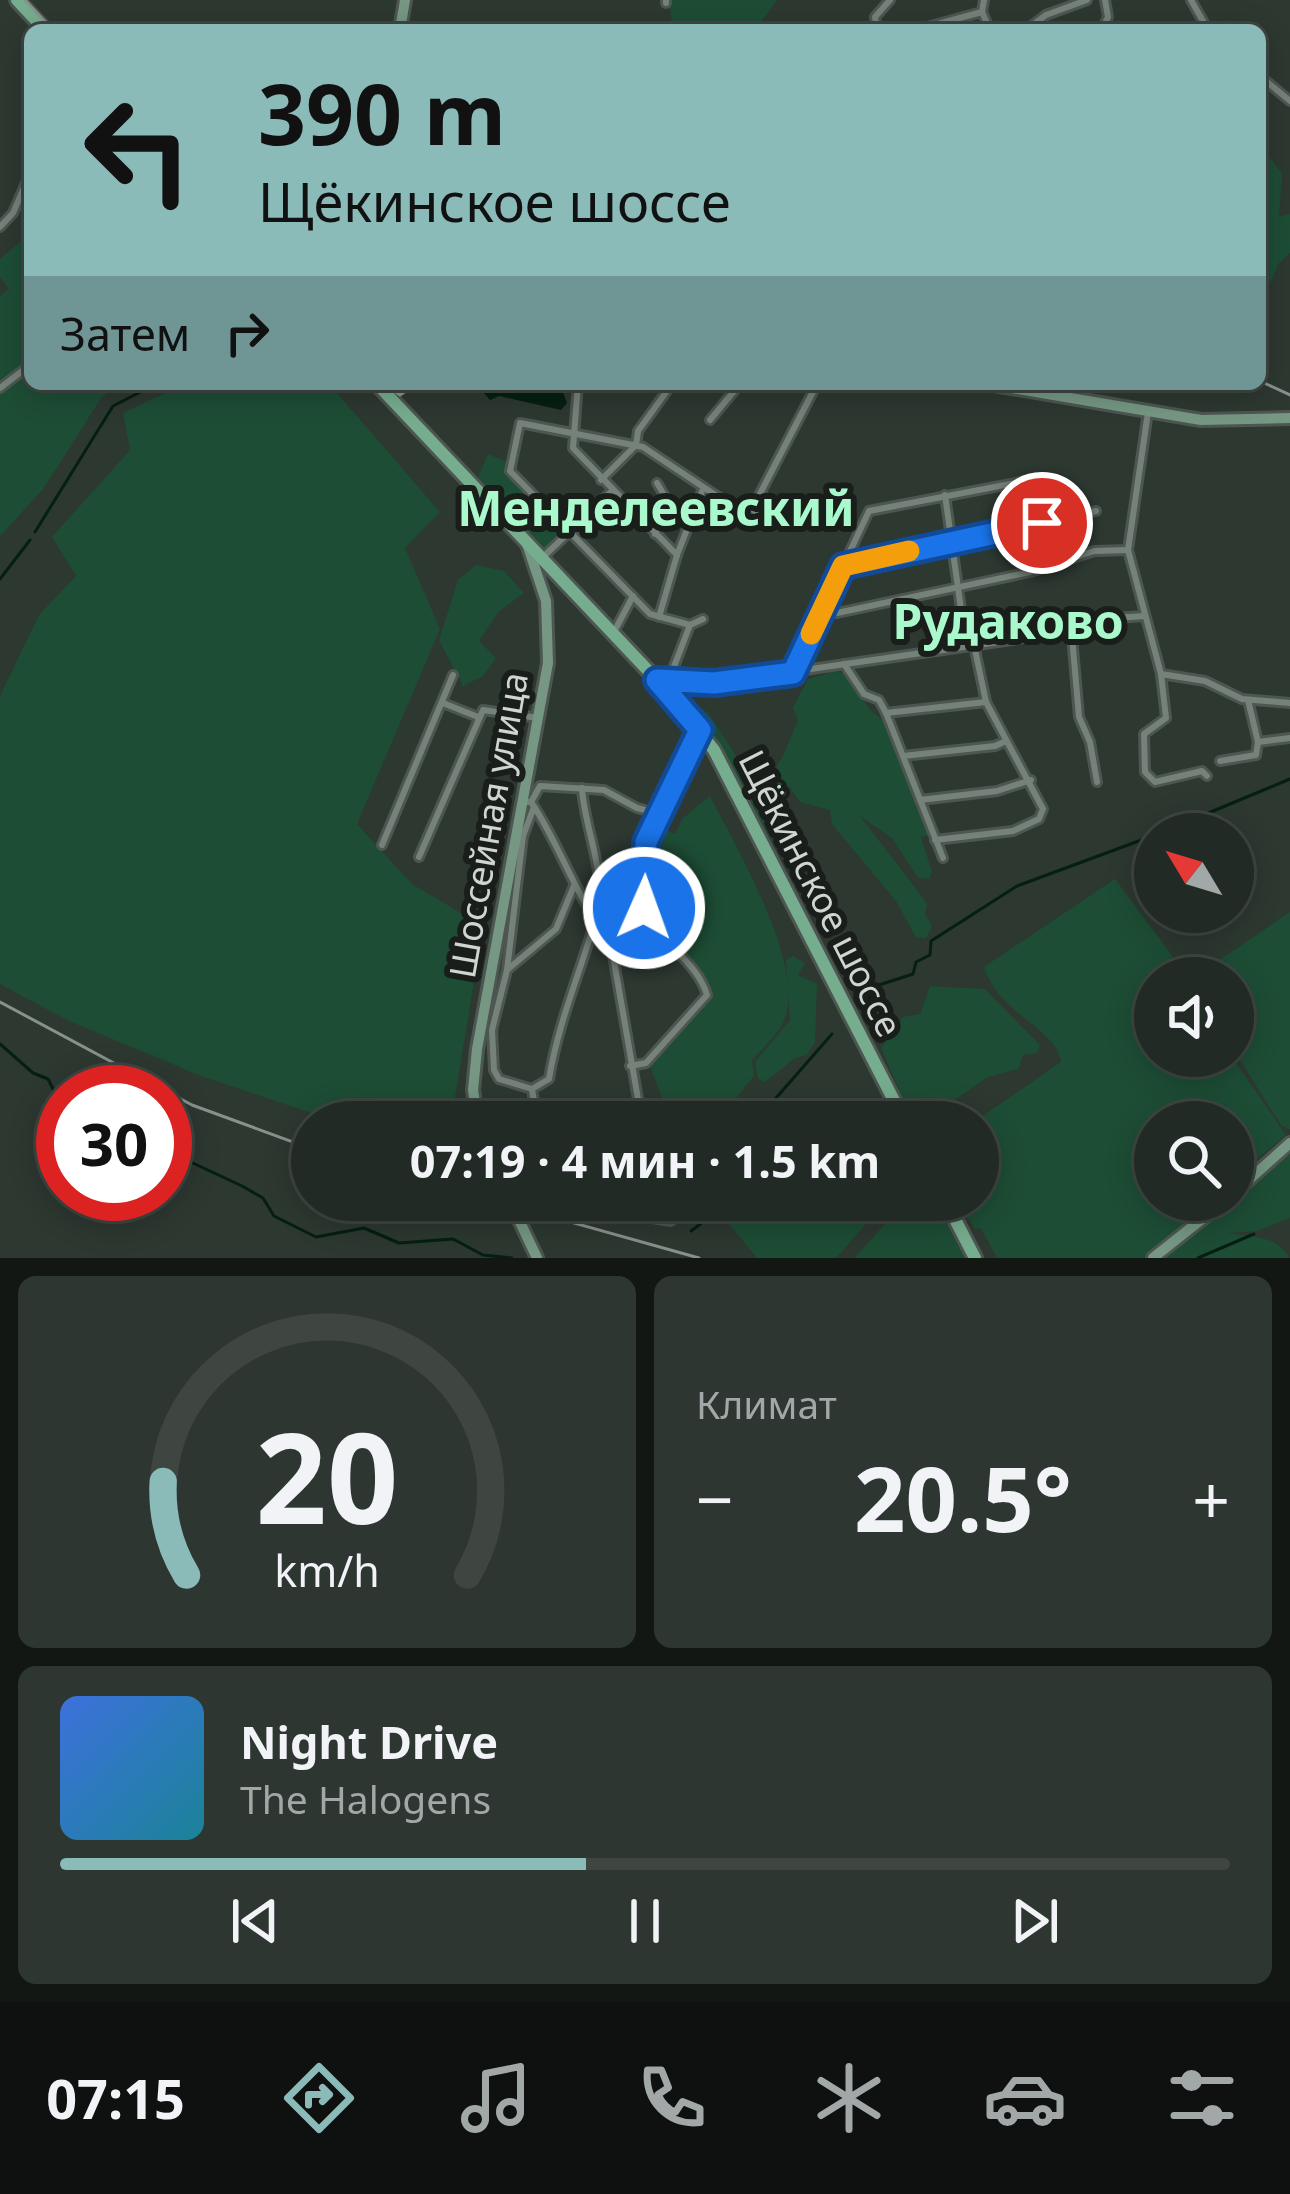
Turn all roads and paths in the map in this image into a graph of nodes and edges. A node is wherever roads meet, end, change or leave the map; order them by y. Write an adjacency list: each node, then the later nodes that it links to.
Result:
1 (984, 0): 4 (street)
2 (1087, 0): 8 (street)
3 (16, 2): 5 (main road)
4 (982, 13): 6 (street); 7 (street)
5 (36, 24)
6 (939, 24)
7 (987, 24)
8 (1035, 24)
9 (1266, 81): 10 (street)
10 (1290, 101)
11 (24, 188): 12 (street)
12 (0, 227)
13 (24, 370): 14 (street)
14 (0, 388)
15 (383, 390): 37 (main road, Щёкинское шоссе)
16 (578, 390): 24 (street)
17 (668, 390): 25 (street)
18 (735, 390): 23 (street)
19 (814, 390): 33 (street)
20 (1022, 390): 21 (main road)
21 (1148, 412): 22 (main road); 39 (street)
22 (1290, 418)
23 (710, 420)
24 (574, 433): 25 (street); 26 (street); 35 (street)
25 (636, 446): 26 (street); 28 (street)
26 (601, 480): 29 (street)
27 (657, 483): 36 (street)
28 (702, 490): 31 (street); 40 (street)
29 (612, 491): 35 (street); 36 (street)
30 (945, 495): 34 (street); 38 (street); 42 (street)
31 (723, 500)
32 (1096, 511): 34 (street)
33 (772, 522)
34 (1042, 523): 38 (street); 43 (street)
35 (571, 532): 41 (street); 45 (street)
36 (655, 534): 40 (street)
37 (520, 536): 41 (main road, Щёкинское шоссе); 65 (main road, Шоссейная улица)
38 (953, 542): 42 (street); 44 (street)
39 (1128, 550): 43 (street); 48 (street)
40 (676, 555): 47 (street)
41 (541, 559): 52 (main road, Щёкинское шоссе)
42 (843, 566): 46 (street)
43 (1051, 566): 44 (street)
44 (959, 586): 46 (street); 53 (street)
45 (633, 596): 47 (street); 52 (street)
46 (821, 610): 55 (street)
47 (659, 616): 50 (street)
48 (1144, 616): 51 (street); 56 (street)
49 (703, 619): 50 (street)
50 (690, 625): 58 (street)
51 (1071, 625): 53 (street); 74 (street)
52 (613, 634): 58 (main road, Щёкинское шоссе)
53 (970, 645): 54 (street); 60 (street)
54 (844, 664): 55 (street); 63 (street)
55 (793, 673): 58 (street)
56 (1161, 674): 59 (street); 72 (street)
57 (453, 675): 61 (street)
58 (662, 681): 66 (main road, Щёкинское шоссе)
59 (1249, 700): 62 (street); 69 (street)
60 (986, 701): 63 (street); 68 (street)
61 (441, 702): 64 (street); 80 (street)
62 (1290, 703)
63 (886, 713): 70 (street)
64 (478, 717): 65 (street); 81 (street)
65 (538, 718): 77 (main road, Шоссейная улица)
66 (700, 730): 78 (street); 91 (main road, Щёкинское шоссе)
67 (1290, 738): 69 (street)
68 (1007, 740): 70 (street); 73 (street)
69 (1258, 742): 71 (street)
70 (903, 756): 76 (street)
71 (1220, 761)
72 (1208, 776)
73 (1031, 780): 76 (street); 79 (street)
74 (1096, 782)
75 (582, 788): 77 (street); 78 (street); 84 (street)
76 (920, 800): 79 (street)
77 (530, 804): 83 (street); 85 (street); 88 (main road, Шоссейная улица)
78 (660, 814): 86 (street)
79 (935, 840): 82 (street)
80 (382, 845)
81 (419, 857)
82 (943, 858)
83 (575, 884): 84 (street); 85 (street)
84 (593, 920): 86 (street); 87 (street)
85 (507, 970): 87 (street)
86 (630, 1066): 90 (street)
87 (532, 1089): 89 (street)
88 (476, 1101)
89 (534, 1101)
90 (638, 1101)
91 (895, 1101)
92 (1290, 1143): 93 (main road)
93 (1254, 1175)
94 (520, 1221): 97 (main road, bridge)
95 (956, 1221): 98 (main road)
96 (1200, 1221): 99 (main road)
97 (536, 1258)
98 (975, 1258)
99 (1153, 1258)

